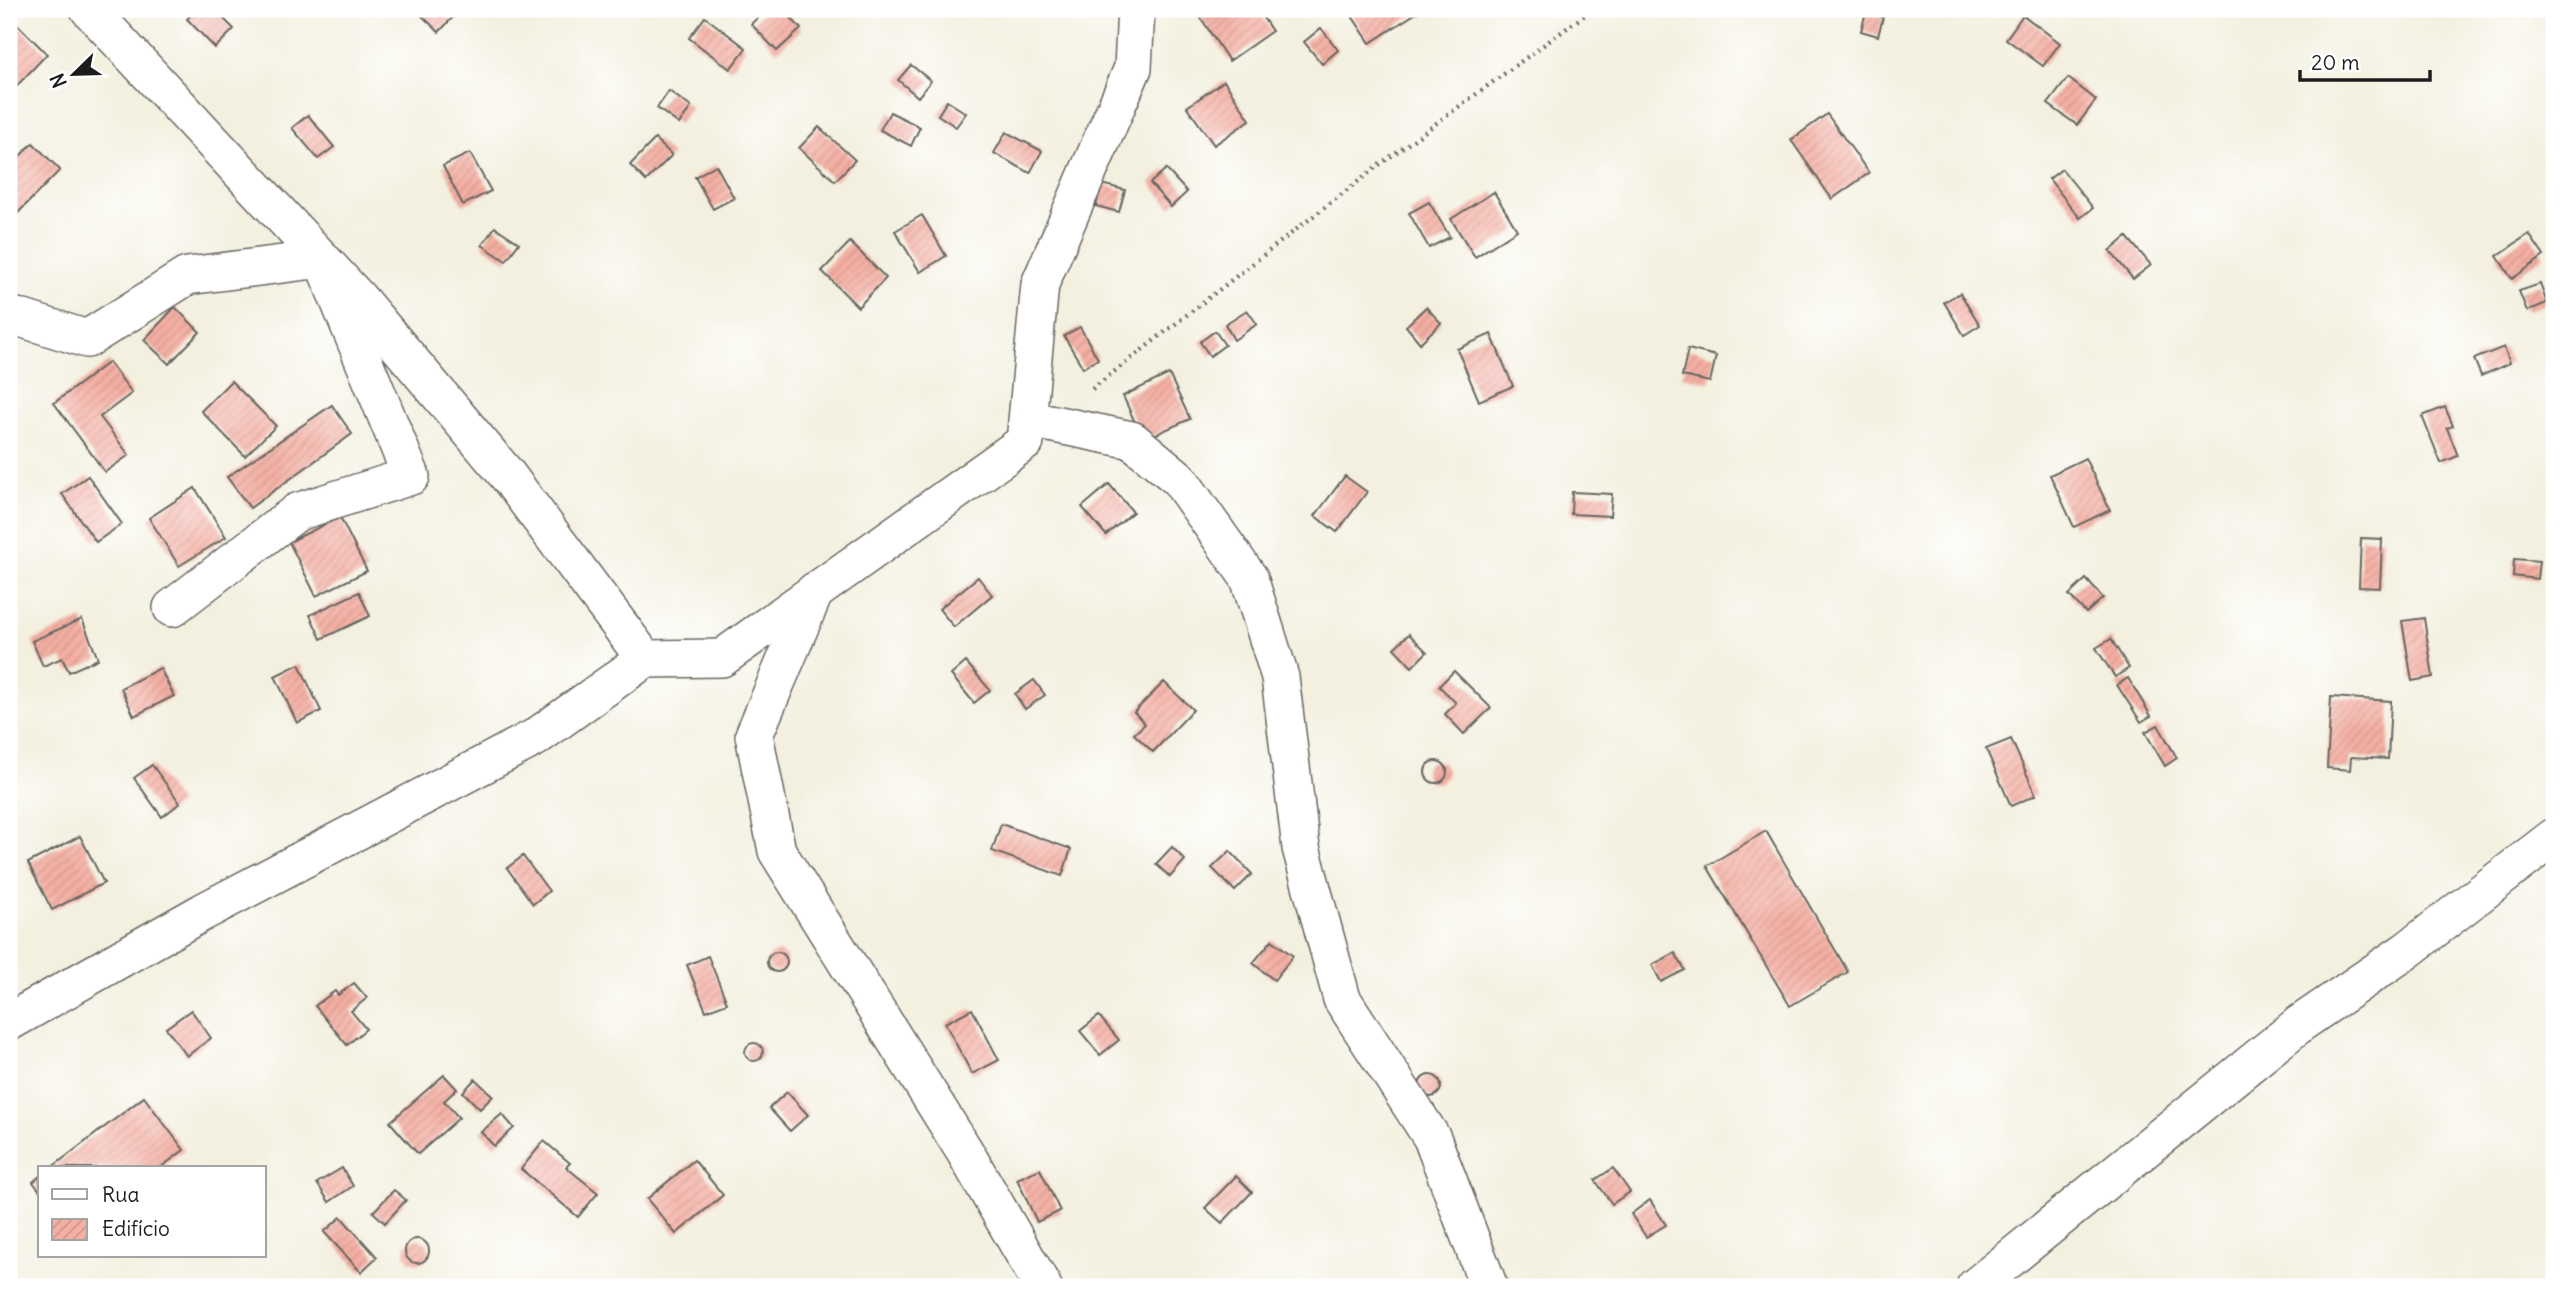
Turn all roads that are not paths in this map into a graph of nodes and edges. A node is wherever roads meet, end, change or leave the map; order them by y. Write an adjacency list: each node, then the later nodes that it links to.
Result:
1 (89, 9): 3 (street)
2 (1136, 9): 6 (street)
3 (322, 259): 4 (street); 7 (street); 8 (street)
4 (9, 321)
5 (1049, 423): 12 (street)
6 (815, 592): 8 (street); 11 (street)
7 (172, 608)
8 (645, 659): 10 (street)
9 (2554, 837): 13 (street)
10 (9, 1022)
11 (1042, 1287)
12 (1489, 1287)
13 (1975, 1287)

